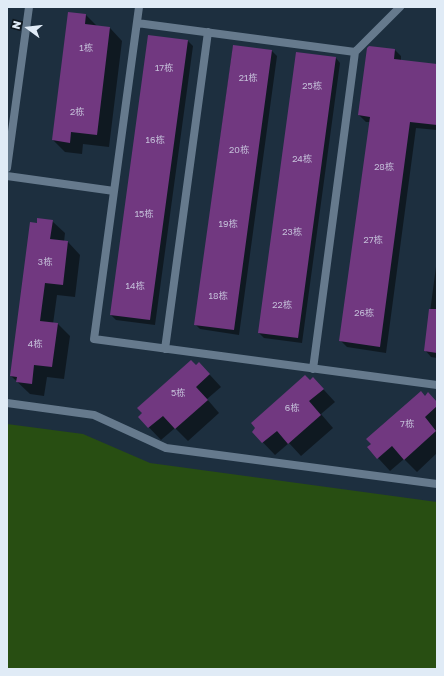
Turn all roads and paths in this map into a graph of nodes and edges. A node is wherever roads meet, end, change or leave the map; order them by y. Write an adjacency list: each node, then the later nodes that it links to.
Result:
1 (29, 7): 7 (lane)
2 (139, 7): 4 (lane)
3 (400, 7): 6 (lane)
4 (137, 22): 5 (lane); 9 (lane)
5 (208, 32): 6 (lane); 10 (lane)
6 (355, 52): 11 (lane)
7 (7, 168)
8 (7, 176): 9 (lane)
9 (114, 191): 10 (lane)
10 (165, 349): 11 (lane)
11 (312, 369): 12 (lane)
12 (437, 385)
13 (7, 403): 14 (lane)
14 (437, 484)

